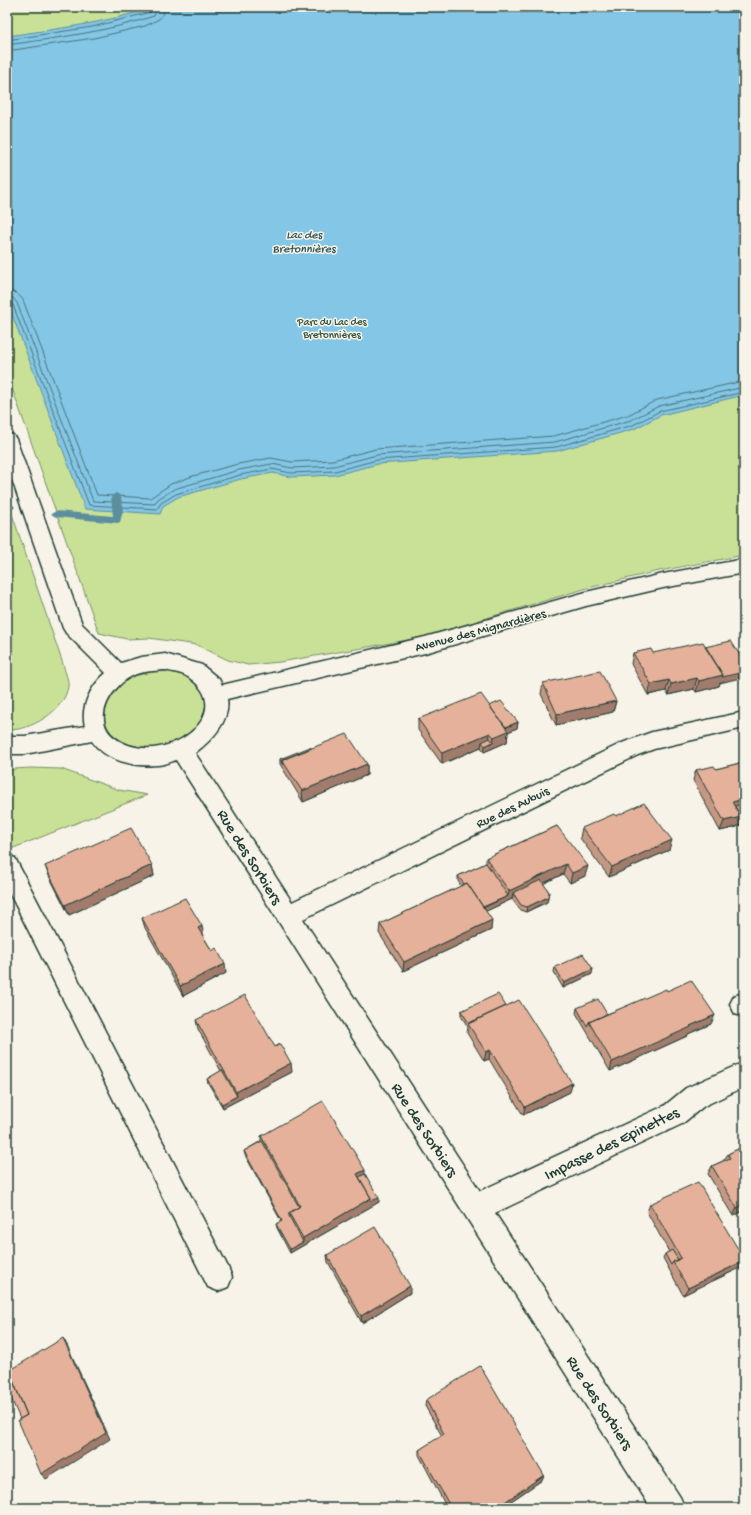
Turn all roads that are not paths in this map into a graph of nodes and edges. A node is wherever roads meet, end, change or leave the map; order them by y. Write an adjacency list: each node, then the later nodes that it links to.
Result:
1 (7, 438): 3 (street)
2 (744, 566): 4 (street, Avenue des Mignardières)
3 (119, 674): 4 (street); 6 (street)
4 (216, 694): 8 (street)
5 (744, 720): 10 (street, Rue des Aubuis)
6 (97, 732): 7 (street); 8 (street)
7 (7, 745)
8 (182, 751): 10 (street, Rue des Sorbiers)
9 (7, 865): 13 (street)
10 (288, 914): 12 (street, Rue des Sorbiers)
11 (744, 1074): 12 (street, Impasse des Epinettes)
12 (476, 1207): 14 (street, Rue des Sorbiers)
13 (218, 1277)
14 (668, 1508)

